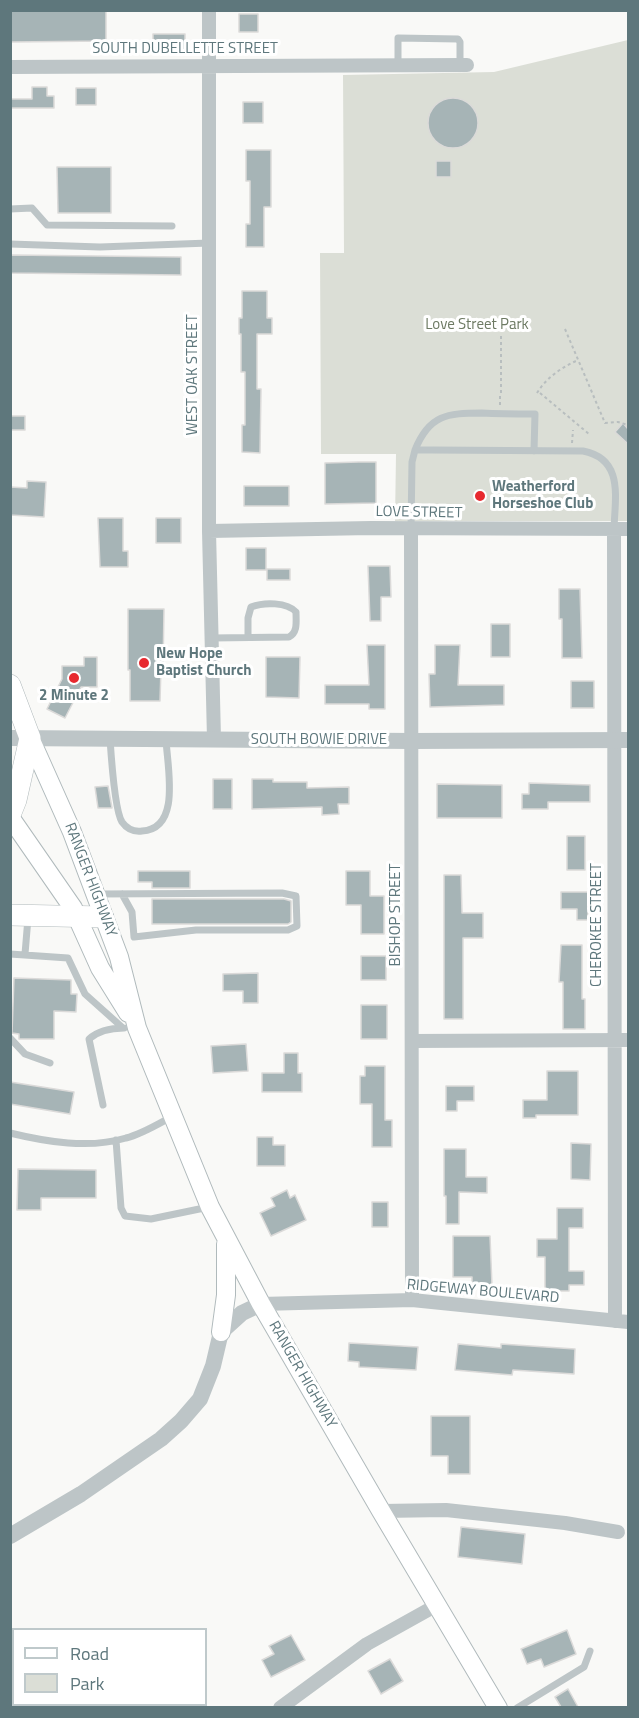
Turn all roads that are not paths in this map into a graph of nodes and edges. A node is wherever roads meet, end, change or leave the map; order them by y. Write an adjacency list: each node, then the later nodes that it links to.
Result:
1 (209, 10): 4 (street, WEST OAK STREET)
2 (398, 65): 3 (street, SOUTH DUBELLETTE STREET); 3 (lane); 4 (street, SOUTH DUBELLETTE STREET)
3 (463, 65)
4 (209, 66): 5 (street, SOUTH DUBELLETTE STREET); 8 (street, WEST OAK STREET)
5 (10, 67)
6 (10, 209): 7 (lane)
7 (172, 226)
8 (210, 243): 9 (lane); 15 (street, WEST OAK STREET)
9 (10, 244)
10 (415, 450): 11 (lane); 11 (lane); 14 (lane)
11 (534, 451): 12 (lane)
12 (614, 529): 13 (street, LOVE STREET); 14 (street, LOVE STREET); 23 (street, CHEROKEE STREET)
13 (628, 529)
14 (411, 530): 15 (street, LOVE STREET); 24 (street, BISHOP STREET)
15 (209, 531): 16 (street, WEST OAK STREET)
16 (212, 638): 17 (lane); 22 (street, WEST OAK STREET)
17 (248, 638): 17 (lane)
18 (10, 686): 19 (main road)
19 (20, 738): 20 (street, SOUTH BOWIE DRIVE); 25 (main road); 26 (main road, RANGER HIGHWAY)
20 (110, 739): 21 (street, SOUTH BOWIE DRIVE); 21 (lane)
21 (166, 739): 22 (street, SOUTH BOWIE DRIVE)
22 (214, 740): 24 (street, SOUTH BOWIE DRIVE)
23 (621, 740): 24 (street, SOUTH BOWIE DRIVE); 35 (street, CHEROKEE STREET)
24 (412, 741): 37 (street, BISHOP STREET)
25 (10, 816): 29 (main road, RANGER HIGHWAY)
26 (94, 894): 27 (lane); 30 (main road, RANGER HIGHWAY)
27 (122, 894): 27 (lane)
28 (19, 915): 29 (main road); 32 (lane)
29 (77, 917): 30 (main road); 33 (main road, RANGER HIGHWAY)
30 (103, 917): 33 (main road, RANGER HIGHWAY)
31 (10, 954): 32 (lane)
32 (25, 954): 33 (lane)
33 (130, 1028): 39 (lane); 40 (main road, RANGER HIGHWAY)
34 (10, 1038): 38 (lane)
35 (614, 1040): 36 (street); 37 (street); 47 (street, CHEROKEE STREET)
36 (628, 1040)
37 (412, 1041): 45 (street, BISHOP STREET)
38 (50, 1063)
39 (103, 1105)
40 (173, 1116): 42 (lane); 43 (main road, RANGER HIGHWAY)
41 (10, 1132): 42 (lane)
42 (116, 1140): 43 (lane)
43 (210, 1207): 44 (main road, RANGER HIGHWAY)
44 (226, 1239): 46 (main road, RANGER HIGHWAY); 48 (main road)
45 (412, 1300): 46 (street, RIDGEWAY BOULEVARD); 47 (street, RIDGEWAY BOULEVARD)
46 (261, 1304): 48 (street); 49 (main road, RANGER HIGHWAY)
47 (622, 1322)
48 (221, 1332): 51 (street)
49 (381, 1511): 50 (street); 52 (main road, RANGER HIGHWAY)
50 (618, 1532)
51 (10, 1536)
52 (436, 1605): 54 (street); 55 (main road, RANGER HIGHWAY)
53 (590, 1651): 56 (lane)
54 (280, 1707)
55 (498, 1707)
56 (517, 1707)

